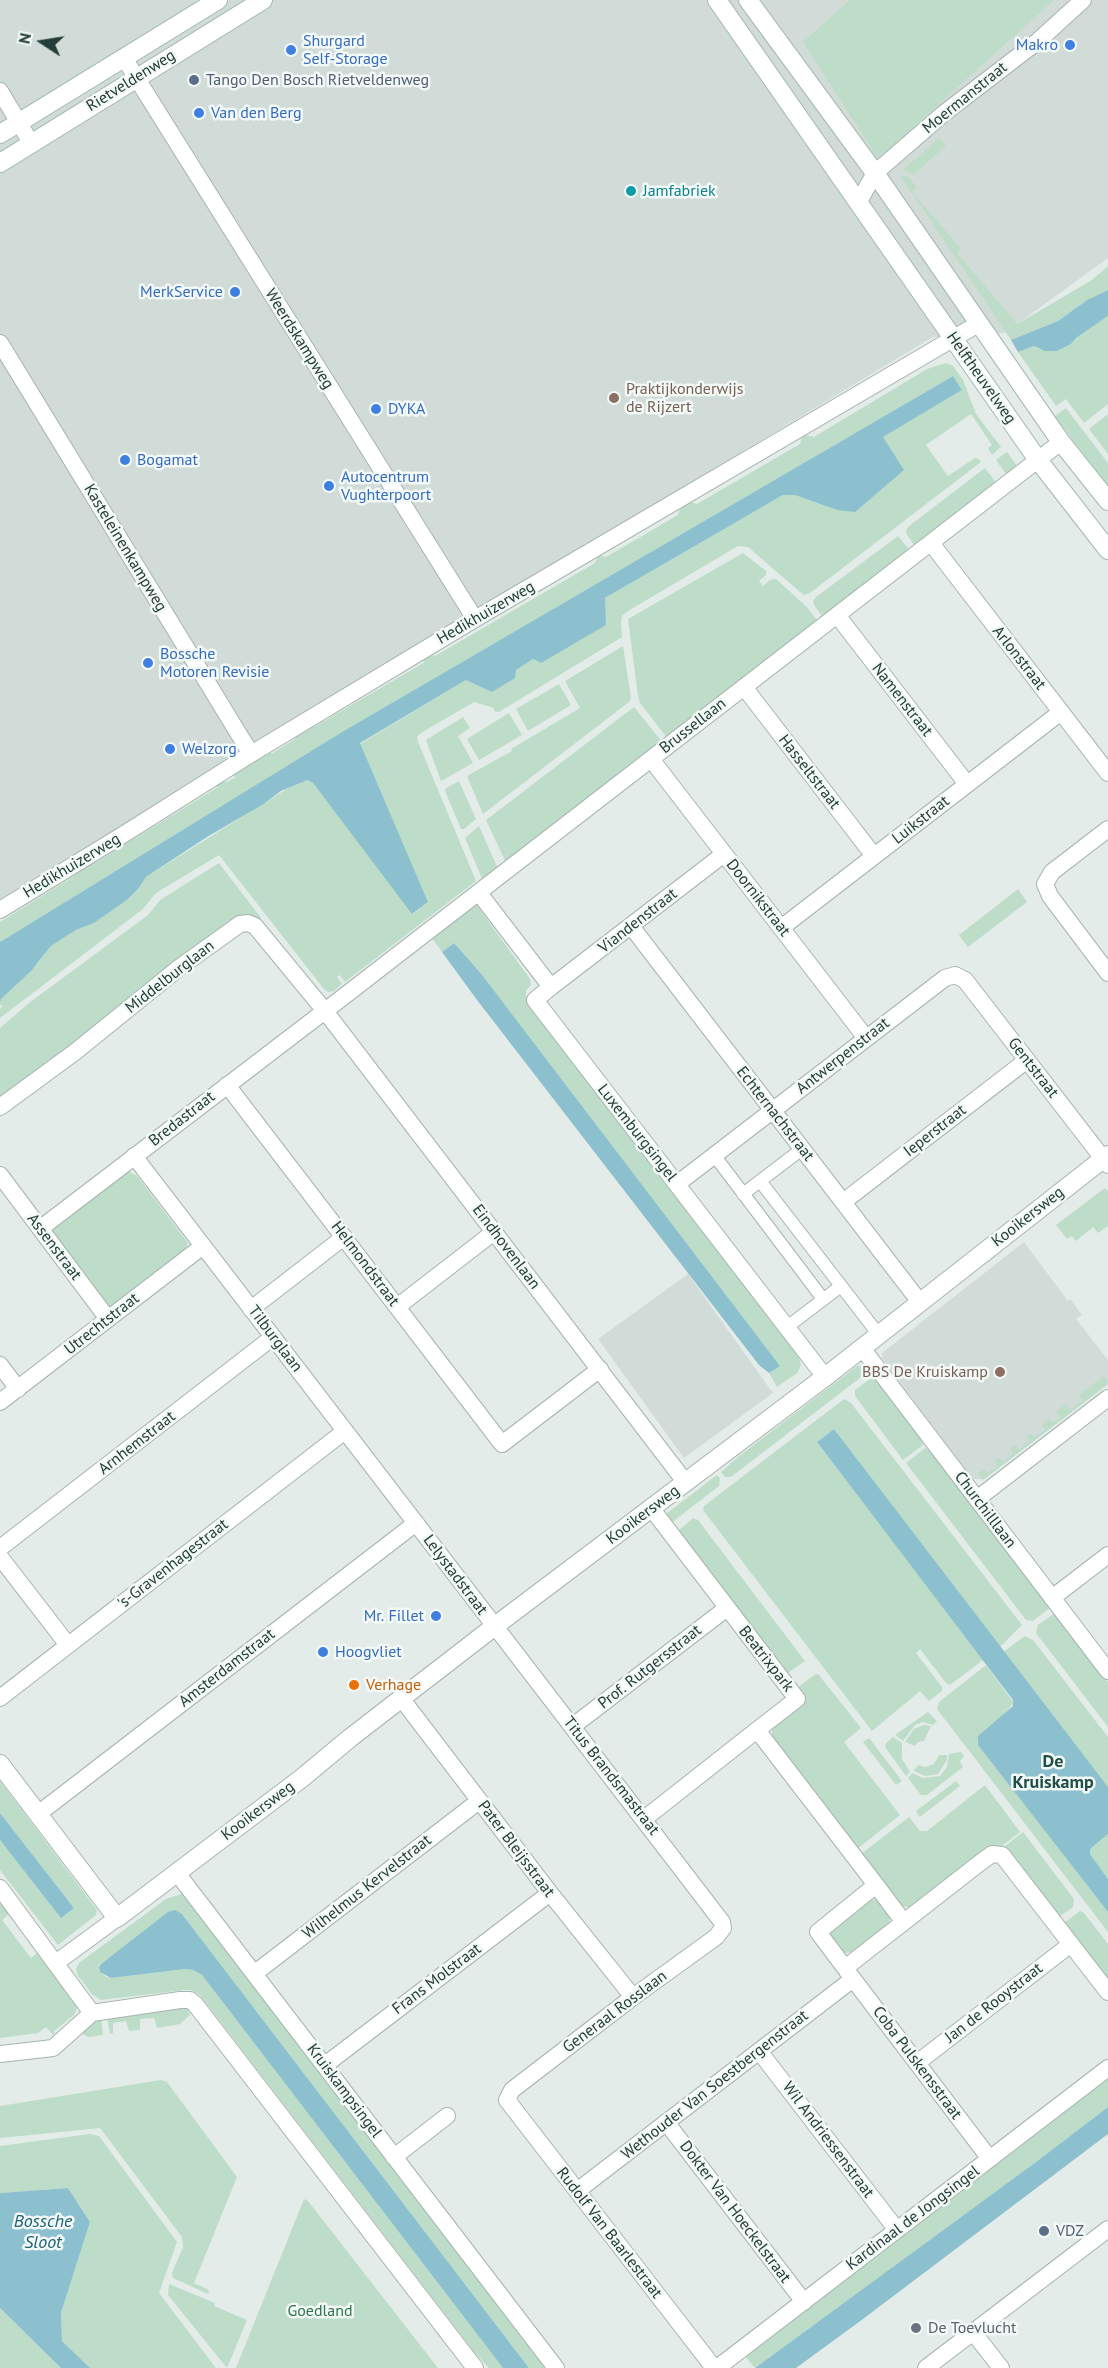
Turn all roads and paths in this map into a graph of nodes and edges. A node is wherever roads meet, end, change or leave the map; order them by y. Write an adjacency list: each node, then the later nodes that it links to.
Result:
1 (218, 0): 6 (main road, Rietveldenweg)
2 (263, 0): 7 (main road, Rietveldenweg)
3 (717, 0): 14 (main road, Helftheuvelweg)
4 (748, 0): 13 (main road, Helftheuvelweg)
5 (1083, 0): 13 (street, Moermanstraat)
6 (124, 58): 7 (street, Weerdskampweg); 9 (main road, Rietveldenweg)
7 (136, 78): 11 (main road, Rietveldenweg); 24 (street, Weerdskampweg)
8 (0, 92): 9 (street)
9 (19, 122): 10 (main road, Rietveldenweg); 11 (street)
10 (0, 134)
11 (31, 143): 12 (main road, Rietveldenweg)
12 (0, 163)
13 (875, 173): 14 (street); 15 (main road, Helftheuvelweg)
14 (858, 203): 16 (main road, Helftheuvelweg)
15 (978, 324): 16 (street, Hedikhuizerweg); 18 (main road, Helftheuvelweg)
16 (953, 339): 19 (main road, Helftheuvelweg); 24 (street, Hedikhuizerweg)
17 (0, 343): 27 (street, Kasteleinenkampweg)
18 (1061, 442): 19 (street, Brussellaan); 20 (main road, Helftheuvelweg)
19 (1038, 460): 21 (street, Brussellaan); 22 (main road, Helftheuvelweg)
20 (1108, 501)
21 (931, 543): 23 (street, Brussellaan); 26 (street, Arlonstraat)
22 (1108, 550)
23 (837, 615): 25 (street, Brussellaan); 30 (street, Namenstraat)
24 (475, 619): 27 (street, Hedikhuizerweg)
25 (744, 687): 28 (street, Brussellaan); 33 (street, Hasseltstraat)
26 (1061, 712): 29 (street, Arlonstraat); 30 (street, Luikstraat)
27 (251, 754): 35 (street, Hedikhuizerweg)
28 (651, 759): 32 (street, Doornikstraat); 34 (street, Brussellaan)
29 (1108, 773)
30 (967, 784): 33 (street, Luikstraat)
31 (1108, 829): 38 (street)
32 (724, 854): 36 (street, Viandenstraat); 37 (street, Doornikstraat)
33 (874, 856): 37 (street, Luikstraat)
34 (478, 892): 40 (street); 41 (street, Brussellaan)
35 (0, 910)
36 (631, 926): 40 (street, Viandenstraat); 46 (street, Echternachstraat)
37 (781, 928): 42 (street, Doornikstraat)
38 (1108, 973)
39 (955, 975): 42 (street, Antwerpenstraat); 43 (street, Gentstraat)
40 (551, 987): 53 (street, Luxemburgsingel)
41 (325, 1011): 44 (street, Bredastraat); 45 (street, Middelburglaan); 57 (street, Eindhovenlaan)
42 (866, 1038): 46 (street, Antwerpenstraat)
43 (1027, 1060): 50 (street, Gentstraat); 55 (street, Ieperstraat)
44 (227, 1085): 49 (street, Bredastraat); 58 (street, Helmondstraat)
45 (0, 1107)
46 (773, 1110): 47 (street, Echternachstraat); 48 (street, Antwerpenstraat)
47 (802, 1149): 52 (street); 55 (street, Echternachstraat)
48 (714, 1155): 53 (street, Antwerpenstraat); 54 (street)
49 (134, 1156): 56 (street, Bredastraat); 59 (street, Tilburglaan)
50 (1106, 1160): 62 (main road, Kooikersweg)
51 (0, 1176): 56 (street, Assenstraat)
52 (760, 1181): 54 (street); 60 (street)
53 (677, 1184): 66 (street, Luxemburgsingel)
54 (743, 1194): 61 (street)
55 (843, 1202): 62 (street, Echternachstraat)
56 (40, 1228): 65 (street, Assenstraat)
57 (494, 1232): 63 (street); 71 (street, Eindhovenlaan)
58 (344, 1238): 63 (street, Helmondstraat); 64 (street)
59 (203, 1246): 64 (street, Tilburglaan); 65 (street, Utrechtstraat)
60 (841, 1286): 61 (street); 67 (street)
61 (823, 1299): 66 (street)
62 (919, 1301): 67 (main road, Kooikersweg)
63 (397, 1307): 71 (street, Helmondstraat)
64 (251, 1309): 68 (street, Tilburglaan)
65 (108, 1319): 73 (street, Utrechtstraat)
66 (787, 1327): 72 (street, Luxemburgsingel)
67 (879, 1335): 69 (main road, Kooikersweg)
68 (273, 1337): 76 (street, Tilburglaan); 81 (street, Arnhemstraat)
69 (862, 1348): 72 (main road, Kooikersweg); 78 (street, Churchilllaan)
70 (0, 1365): 73 (street)
71 (600, 1369): 77 (street, Eindhovenlaan)
72 (825, 1377): 77 (main road, Kooikersweg)
73 (18, 1389): 75 (street, Utrechtstraat)
74 (1108, 1398): 78 (street)
75 (0, 1402)
76 (345, 1431): 80 (street, Tilburglaan); 87 (street, 's-Gravenhagestraat)
77 (686, 1483): 79 (main road, Kooikersweg)
78 (976, 1499): 84 (street, Churchilllaan)
79 (652, 1509): 85 (street, Beatrixpark); 86 (main road, Kooikersweg)
80 (416, 1523): 86 (street, Lelystadstraat); 95 (street, Amsterdamstraat)
81 (0, 1548)
82 (1108, 1555): 84 (street)
83 (0, 1557): 87 (street)
84 (1052, 1598): 88 (street, Churchilllaan)
85 (727, 1608): 91 (street, Prof. Rutgersstraat); 92 (street, Beatrixpark)
86 (495, 1626): 90 (main road, Kooikersweg); 91 (street, Titus Brandsmastraat)
87 (68, 1645): 89 (street, 's-Gravenhagestraat)
88 (1108, 1671)
89 (0, 1698)
90 (401, 1698): 94 (street, Pater Bleijsstraat); 97 (main road, Kooikersweg)
91 (573, 1726): 96 (street, Titus Brandsmastraat)
92 (757, 1730): 96 (street); 98 (street)
93 (0, 1764): 95 (main road)
94 (479, 1801): 100 (street, Pater Bleijsstraat); 106 (street, Wilhelmus Kervelstraat)
95 (38, 1814): 101 (main road)
96 (644, 1819): 103 (street, Titus Brandsmastraat)
97 (177, 1873): 101 (main road); 106 (street, Kruiskampsingel)
98 (876, 1885): 102 (street); 107 (street)
99 (0, 1888): 105 (street)
100 (550, 1893): 109 (street, Pater Bleijsstraat); 114 (street, Frans Molstraat)
101 (117, 1918): 105 (street)
102 (903, 1922): 104 (street); 107 (street)
103 (723, 1928): 109 (street, Generaal Rosslaan)
104 (1071, 1944): 108 (street); 113 (street, Jan de Rooystraat)
105 (57, 1962): 110 (street)
106 (255, 1973): 114 (street, Kruiskampsingel)
107 (849, 1973): 111 (street, Wethouder Van Soestbergenstraat); 113 (street, Coba Pulskensstraat)
108 (1108, 1992)
109 (633, 1997): 116 (street, Generaal Rosslaan)
110 (92, 2013): 112 (street); 126 (street)
111 (759, 2051): 118 (street, Wethouder Van Soestbergenstraat); 123 (street, Wil Andriessenstraat)
112 (0, 2054)
113 (917, 2063): 120 (street, Coba Pulskensstraat)
114 (325, 2065): 119 (street, Kruiskampsingel)
115 (1108, 2068): 120 (street, Kardinaal de Jongsingel)
116 (508, 2097): 121 (street, Rudolf Van Baarlestraat)
117 (447, 2116): 119 (street)
118 (666, 2122): 121 (street, Wethouder Van Soestbergenstraat); 124 (street, Dokter Van Hoeckelstraat)
119 (394, 2157): 127 (street, Kruiskampsingel)
120 (990, 2158): 123 (street, Kardinaal de Jongsingel)
121 (577, 2191): 128 (street, Rudolf Van Baarlestraat)
122 (1108, 2229): 125 (street)
123 (897, 2230): 124 (street, Kardinaal de Jongsingel)
124 (804, 2302): 128 (street, Kardinaal de Jongsingel)
125 (974, 2332): 129 (street); 130 (street)
126 (475, 2368)
127 (556, 2368)
128 (715, 2368)
129 (926, 2368)
130 (1001, 2368)

